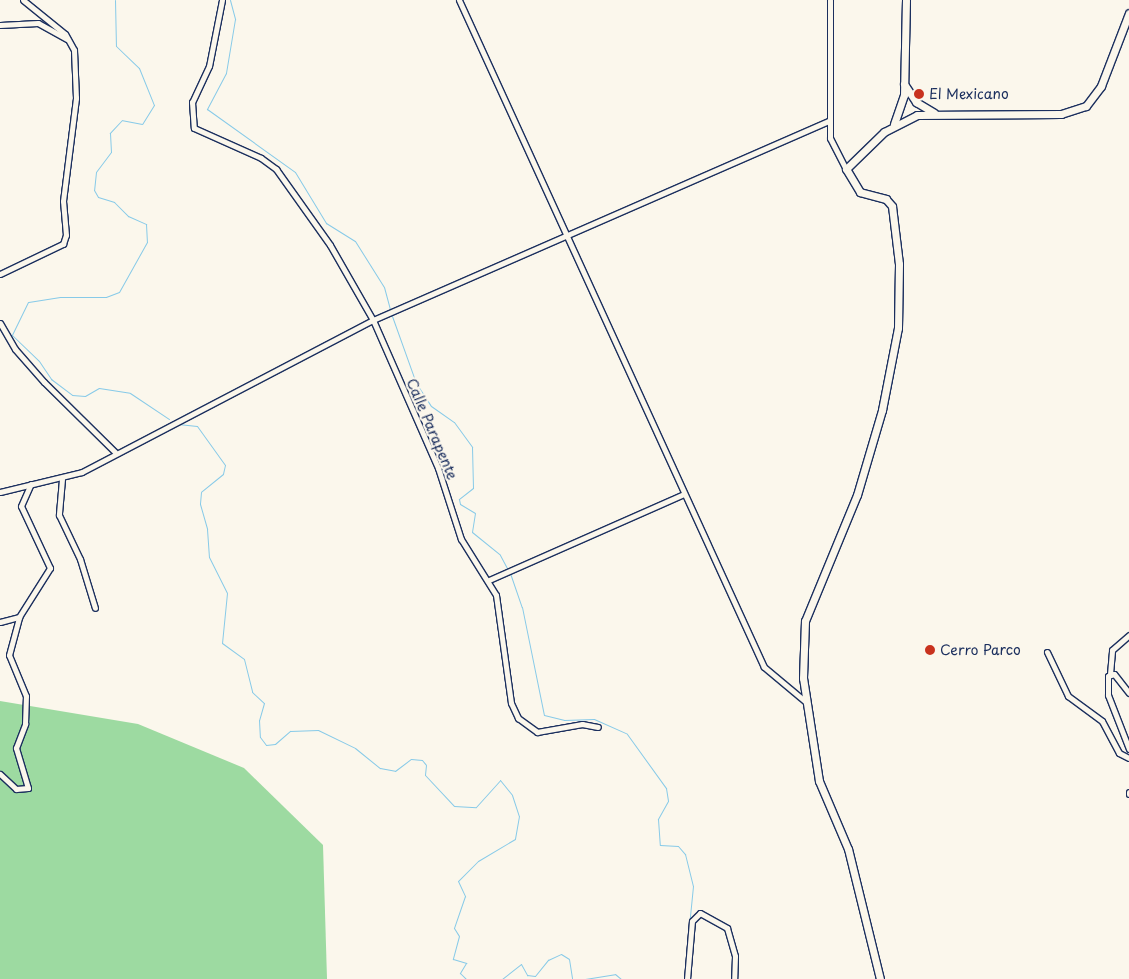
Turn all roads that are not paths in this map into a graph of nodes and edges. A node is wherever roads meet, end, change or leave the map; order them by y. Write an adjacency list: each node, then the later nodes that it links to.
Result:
1 (22, 0): 8 (street)
2 (222, 0): 16 (street, Calle Parapente)
3 (459, 0): 14 (street)
4 (906, 0): 9 (street)
5 (829, 2): 11 (street)
6 (1129, 13): 10 (street)
7 (0, 25): 8 (street)
8 (70, 41): 15 (street)
9 (904, 84): 10 (street); 12 (street)
10 (934, 113): 12 (street)
11 (829, 121): 13 (street); 14 (street)
12 (894, 124): 13 (street)
13 (846, 169): 31 (street)
14 (565, 235): 16 (street); 22 (street)
15 (0, 274)
16 (373, 320): 18 (street); 23 (street, Calle Parapente)
17 (0, 323): 18 (street)
18 (115, 452): 19 (street)
19 (62, 478): 20 (street); 24 (street)
20 (32, 483): 21 (street); 25 (street)
21 (0, 492)
22 (684, 494): 23 (street); 31 (street)
23 (489, 580): 32 (street, Calle Parapente)
24 (95, 608)
25 (20, 617): 26 (street); 35 (street)
26 (0, 622)
27 (1129, 635): 29 (street)
28 (1047, 652): 34 (street)
29 (1110, 674): 30 (street); 33 (street)
30 (1129, 693)
31 (806, 702): 38 (street)
32 (598, 727)
33 (1129, 749)
34 (1129, 758)
35 (0, 774)
36 (687, 979): 37 (street)
37 (734, 979)
38 (880, 979)

